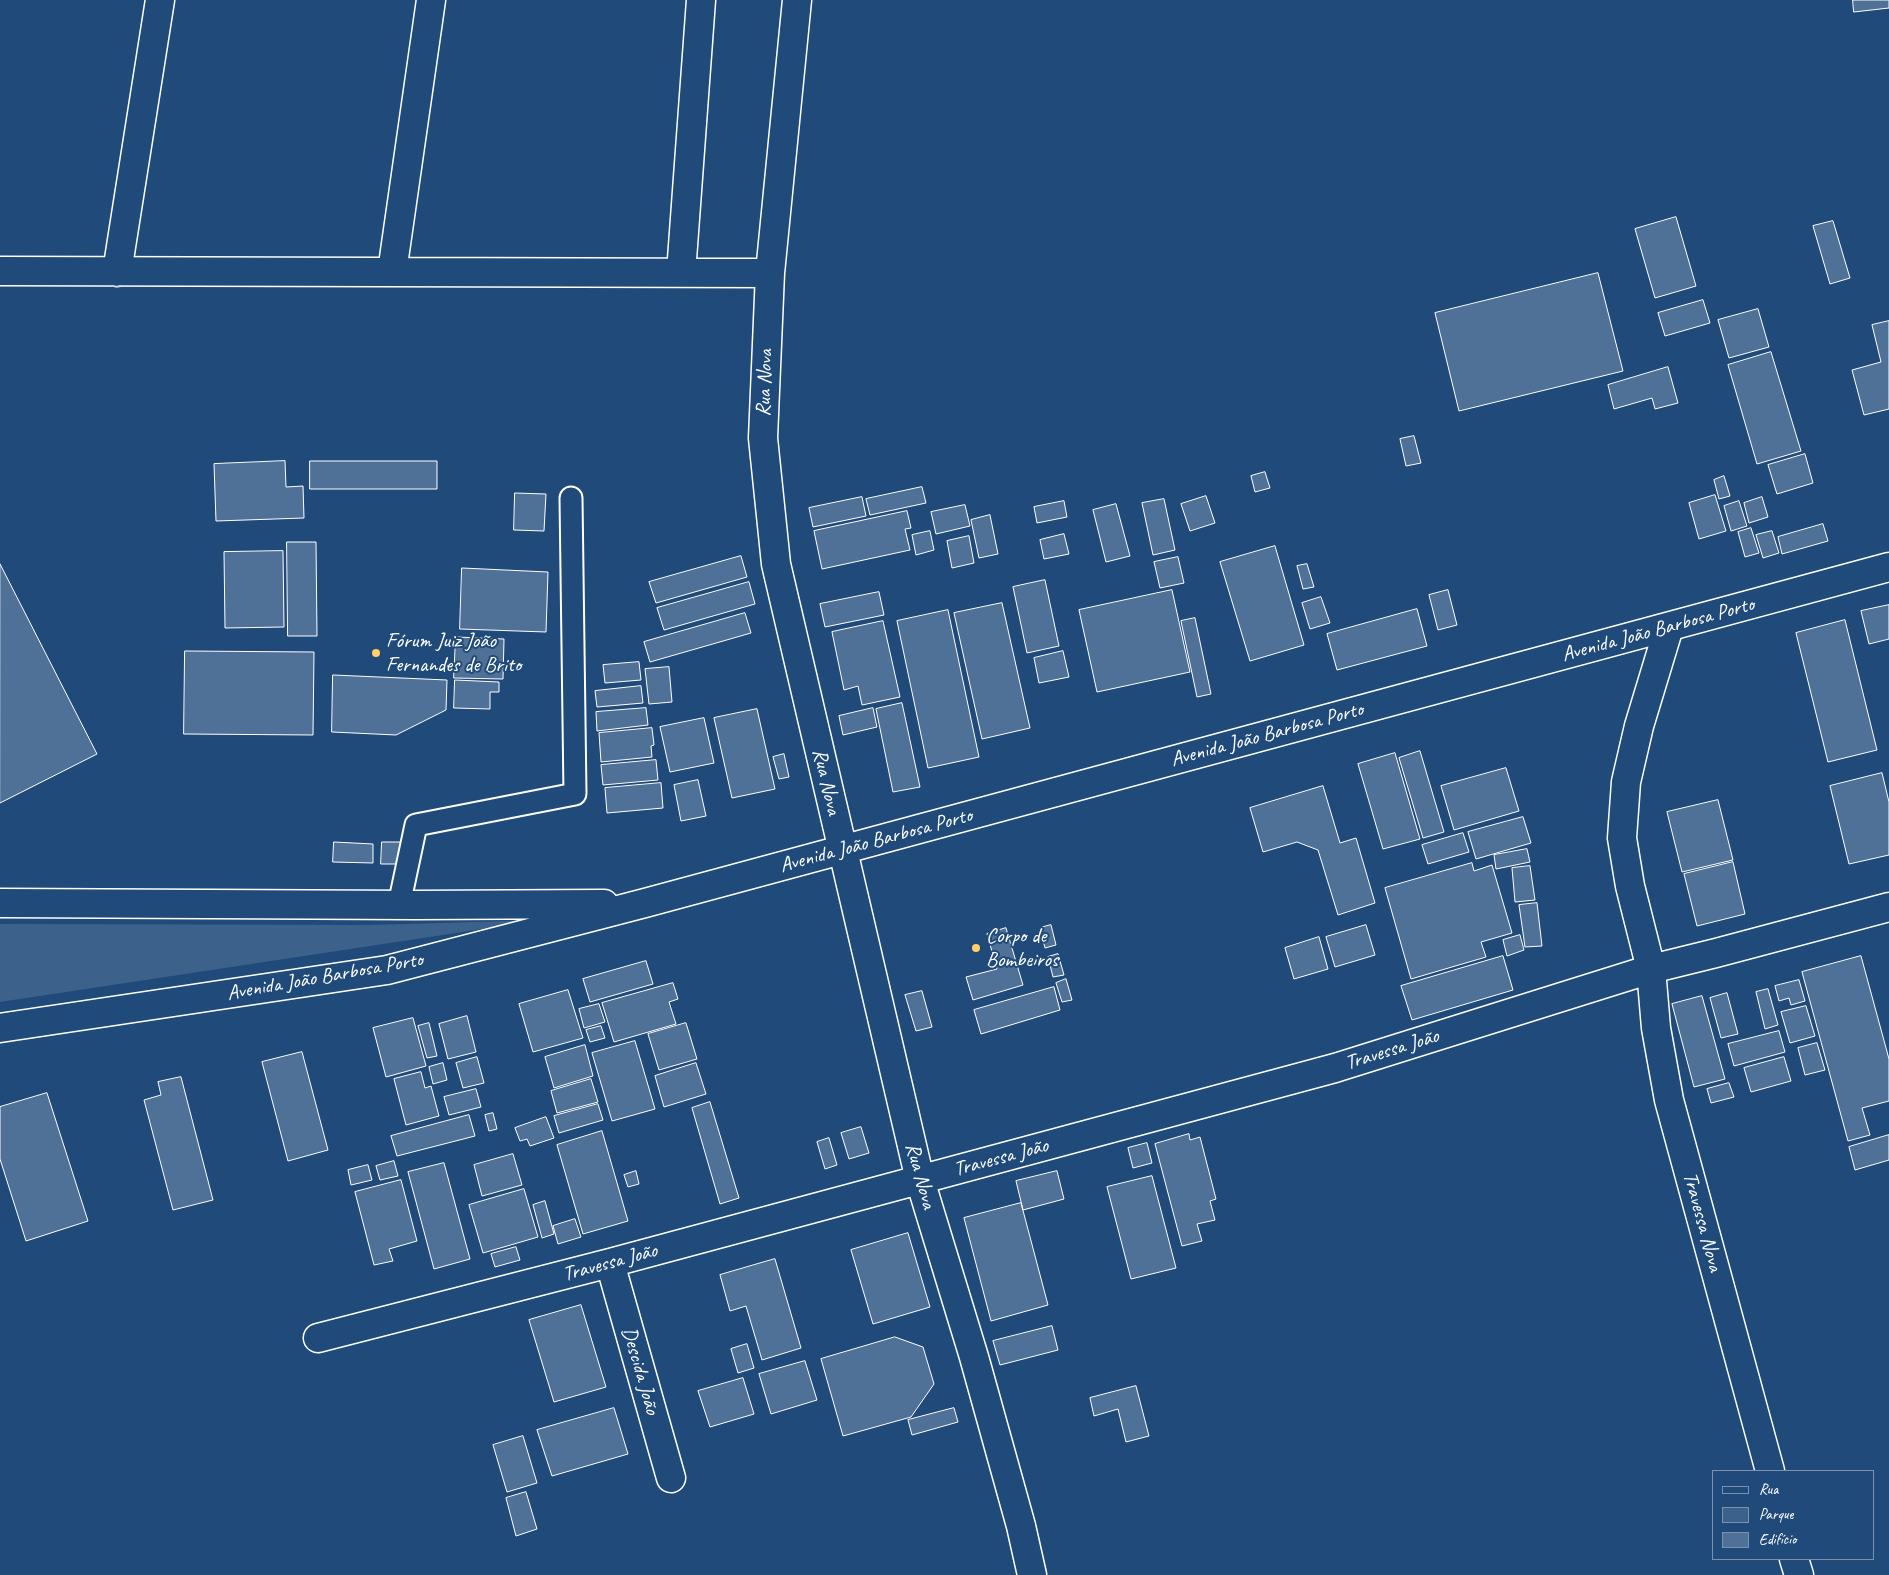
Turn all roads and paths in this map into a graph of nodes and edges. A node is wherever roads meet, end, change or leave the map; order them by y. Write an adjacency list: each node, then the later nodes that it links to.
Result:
1 (160, 0): 6 (street)
2 (432, 0): 7 (street)
3 (702, 0): 8 (street)
4 (798, 0): 9 (street, Rua Nova)
5 (0, 271): 6 (street)
6 (117, 272): 7 (street)
7 (392, 272): 8 (street)
8 (681, 273): 9 (street)
9 (770, 273): 13 (street, Rua Nova)
10 (571, 498): 16 (lane)
11 (1889, 567): 12 (street, Avenida João Barbosa Porto)
12 (1668, 627): 13 (street, Avenida João Barbosa Porto); 18 (street, Travessa Nova)
13 (842, 850): 14 (street, Avenida João Barbosa Porto); 20 (street, Rua Nova)
14 (645, 903): 16 (street, Avenida João Barbosa Porto); 19 (street, Avenida João Barbosa Porto)
15 (0, 904): 16 (street, Avenida João Barbosa Porto)
16 (400, 905)
17 (1889, 907): 18 (street, Travessa João)
18 (1651, 969): 20 (street, Travessa João); 23 (street, Travessa Nova)
19 (0, 1028)
20 (920, 1180): 21 (street, Travessa João); 26 (street, Rua Nova)
21 (610, 1263): 22 (street, Travessa João); 24 (street, Descida João)
22 (318, 1338)
23 (1770, 1470)
24 (671, 1478)
25 (1794, 1560): 27 (street)
26 (1032, 1575)
27 (1798, 1575)

